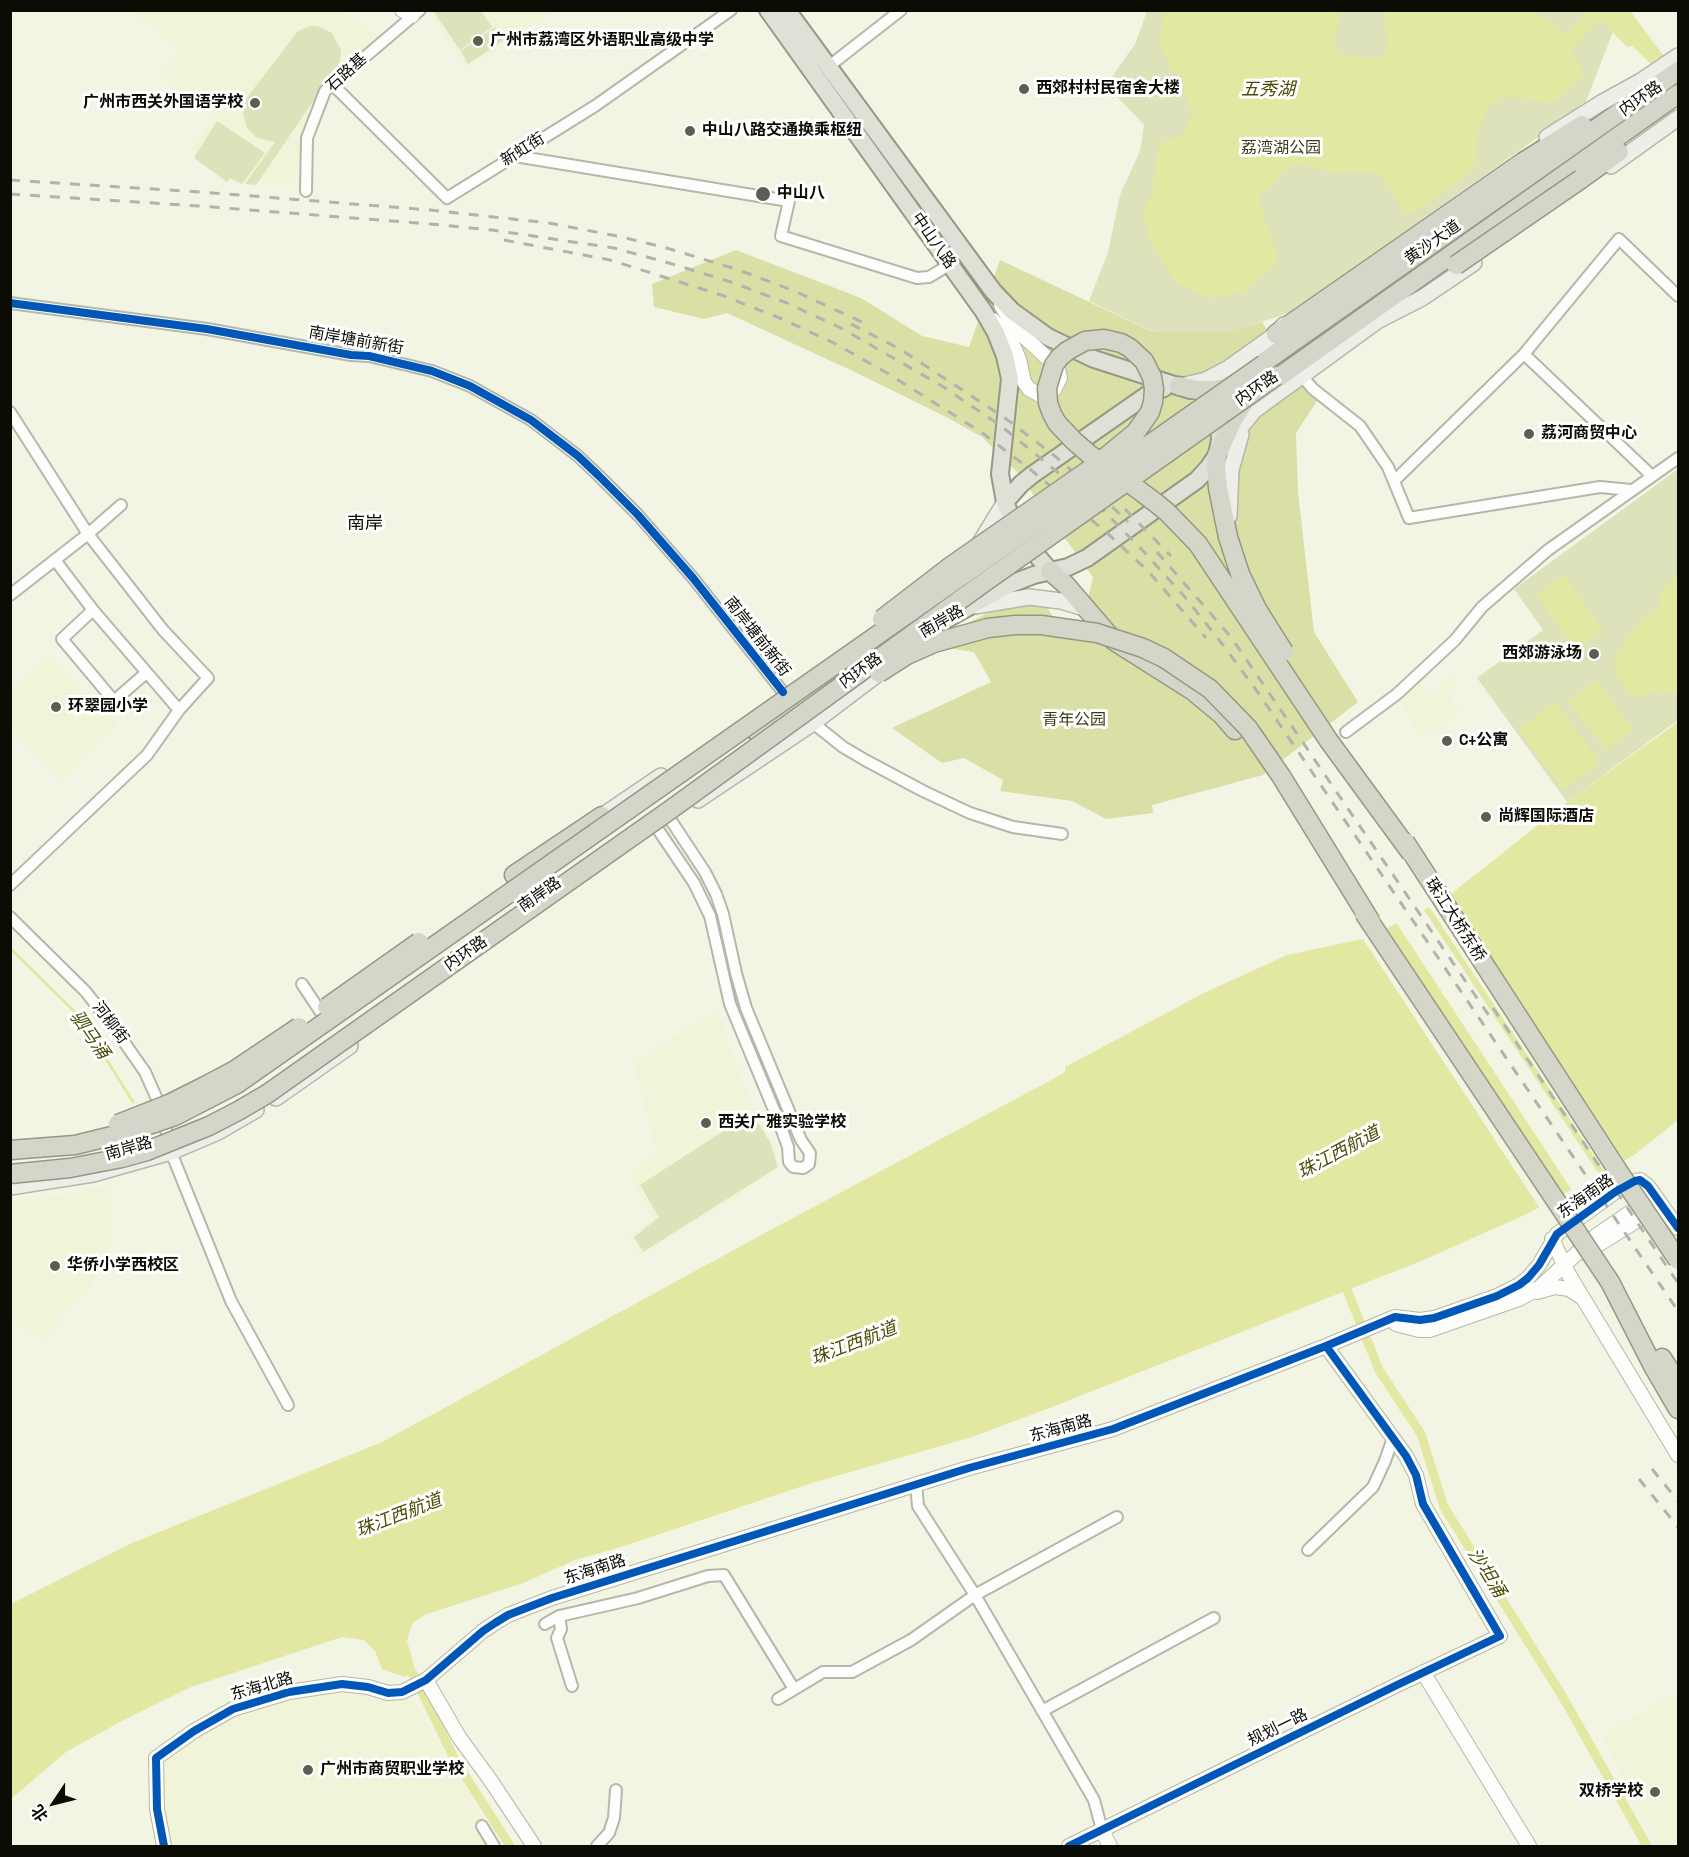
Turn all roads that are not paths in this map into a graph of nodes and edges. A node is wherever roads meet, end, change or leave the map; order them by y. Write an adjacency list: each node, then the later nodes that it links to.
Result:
1 (732, 10): 12 (street, 新虹街)
2 (768, 10): 16 (main road, 中山八路)
3 (787, 10): 7 (main road, 中山八路)
4 (901, 10): 7 (street)
5 (411, 12): 9 (street, 石路基)
6 (1677, 66): 8 (highway, 黄沙大道); 23 (highway); 53 (highway, 内环路, bridge)
7 (828, 67): 17 (main road, 中山八路)
8 (1654, 80): 23 (main road); 25 (highway, 黄沙大道)
9 (333, 84): 12 (street, 新虹街); 13 (street, 石路基)
10 (1676, 99): 14 (highway, 黄沙大道); 19 (highway, bridge); 58 (highway, 内环路, bridge)
11 (1678, 118): 15 (main road)
12 (515, 156): 16 (street)
13 (306, 191)
14 (1540, 192): 15 (street); 19 (highway, 黄沙大道)
15 (1551, 208): 22 (main road)
16 (949, 265): 21 (main road, 中山八路)
17 (993, 291): 21 (street); 27 (main road, 中山八路)
18 (1678, 296): 24 (street)
19 (1401, 297): 22 (main road); 28 (highway, 黄沙大道)
20 (10, 303): 54 (street, 南岸塘前新街)
21 (984, 312): 37 (main road, 中山八路)
22 (1379, 320): 26 (main road)
23 (1276, 334): 25 (main road)
24 (1524, 354): 34 (street); 35 (street)
25 (1232, 375): 27 (highway, 黄沙大道); 28 (street)
26 (1302, 376): 28 (main road); 35 (street)
27 (1179, 386): 31 (main road, 中山八路); 37 (main road)
28 (1247, 410): 30 (main road); 31 (highway, 黄沙大道); 33 (main road)
29 (10, 412): 40 (street)
30 (1232, 439): 31 (main road); 33 (main road)
31 (1217, 455): 41 (highway, 珠江大桥东桥); 44 (main road, 南岸路)
32 (1678, 458): 34 (street)
33 (1231, 470): 41 (main road)
34 (1652, 476): 36 (street)
35 (1394, 482): 36 (street)
36 (1631, 490): 57 (street)
37 (1005, 502): 39 (main road, 中山八路); 51 (main road)
38 (121, 505): 40 (street)
39 (1011, 519): 43 (main road, 南岸路); 44 (main road, 中山八路)
40 (88, 534): 42 (street); 55 (street)
41 (1228, 537): 63 (highway, 珠江大桥东桥, bridge)
42 (55, 560): 46 (street); 49 (street)
43 (990, 564): 45 (street); 50 (main road, 南岸路)
44 (1050, 571): 45 (main road, 南岸路); 47 (highway)
45 (1001, 588): 48 (main road, 南岸路)
46 (10, 595)
47 (1084, 608): 48 (main road); 66 (highway, bridge)
48 (966, 609): 56 (main road); 71 (main road, 南岸路)
49 (93, 610): 52 (street); 52 (street)
50 (854, 663): 51 (main road); 53 (main road, 南岸路)
51 (823, 666): 54 (main road)
52 (146, 673): 55 (street)
53 (810, 689): 54 (main road); 62 (main road, 南岸路); 63 (highway, bridge); 75 (highway, 内环路, bridge)
54 (783, 692): 59 (main road)
55 (179, 711): 64 (street)
56 (813, 723): 58 (main road); 61 (street)
57 (1346, 732)
58 (670, 814): 60 (main road); 60 (street); 66 (highway, bridge); 78 (highway, 内环路, bridge)
59 (602, 816): 62 (main road); 68 (main road); 75 (highway, bridge)
60 (657, 828): 71 (main road)
61 (1062, 834)
62 (590, 846): 67 (main road, 南岸路)
63 (1411, 853): 84 (highway, 珠江大桥东桥, bridge)
64 (10, 885)
65 (10, 917): 72 (street, 河柳街)
66 (1371, 922): 86 (highway, bridge)
67 (448, 946): 68 (main road); 71 (main road, 南岸路)
68 (420, 951): 70 (main road)
69 (302, 984): 70 (street)
70 (326, 1020): 72 (main road)
71 (203, 1124): 72 (main road, 南岸路)
72 (167, 1133): 73 (main road, 南岸路); 79 (main road); 92 (street, 河柳街)
73 (125, 1140): 74 (main road); 77 (main road, 南岸路); 78 (main road, 南岸路)
74 (10, 1142)
75 (36, 1149): 76 (highway, 内环路, bridge)
76 (10, 1150)
77 (10, 1157)
78 (10, 1171): 79 (main road)
79 (40, 1183): 80 (main road)
80 (10, 1187)
81 (1666, 1209): 82 (street, 东海南路); 83 (street, 东海南路); 85 (street)
82 (1678, 1228)
83 (1552, 1239): 85 (street); 89 (street, 东海南路)
84 (1678, 1260)
85 (1564, 1267): 87 (street); 88 (street)
86 (1610, 1282): 91 (highway); 93 (highway)
87 (1529, 1294): 88 (street); 89 (street)
88 (1582, 1298): 95 (street)
89 (1377, 1324): 90 (street, 东海南路)
90 (1326, 1346): 94 (street); 96 (street, 东海南路)
91 (1678, 1383)
92 (288, 1405)
93 (1678, 1408)
94 (1393, 1438): 98 (street); 103 (street, 规划一路)
95 (1678, 1455)
96 (916, 1484): 99 (street); 104 (street, 东海南路)
97 (1118, 1516): 99 (street)
98 (1308, 1550)
99 (975, 1595): 106 (street); 109 (street)
100 (558, 1616): 102 (street); 105 (street); 106 (street)
101 (1214, 1618): 109 (street)
102 (544, 1624)
103 (1423, 1672): 112 (street, 规划一路); 119 (street)
104 (423, 1682): 107 (street, 东海南路); 115 (street)
105 (572, 1686)
106 (794, 1689): 108 (street)
107 (406, 1690): 113 (street, 东海北路)
108 (778, 1699)
109 (1042, 1711): 112 (street)
110 (616, 1790): 116 (street)
111 (482, 1826): 114 (street)
112 (1102, 1830): 117 (street, 规划一路); 118 (street)
113 (164, 1846)
114 (494, 1846)
115 (534, 1846)
116 (597, 1846)
117 (1070, 1846)
118 (1110, 1846)
119 (1529, 1846)

